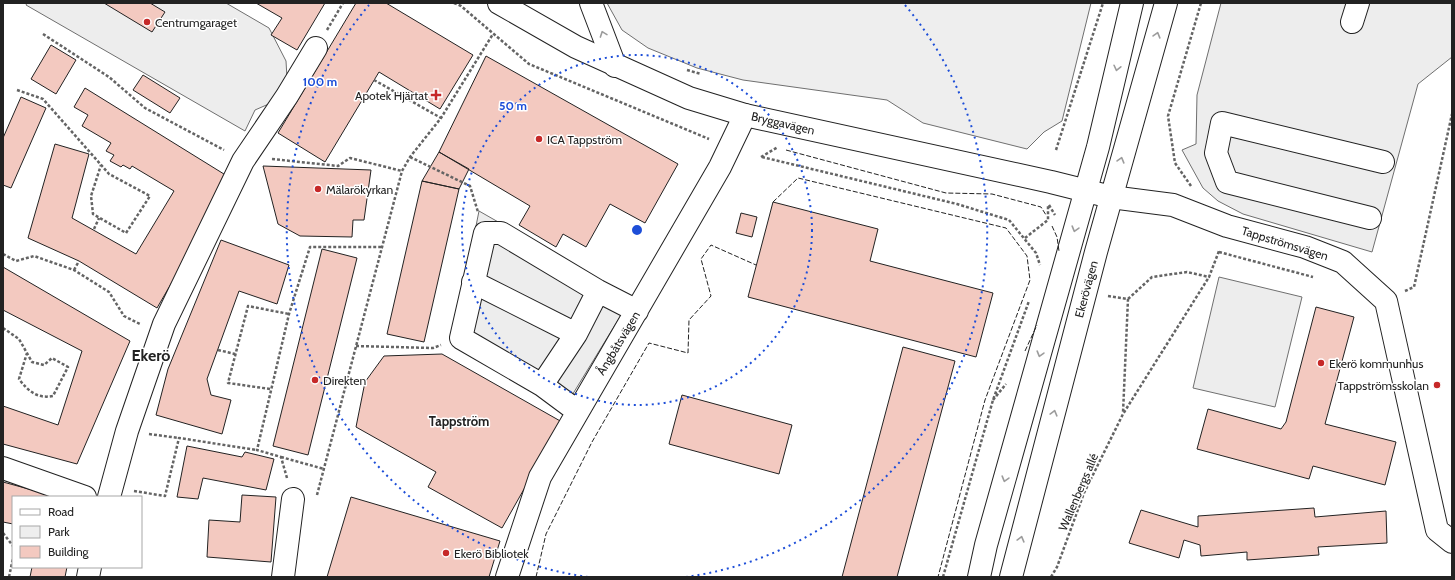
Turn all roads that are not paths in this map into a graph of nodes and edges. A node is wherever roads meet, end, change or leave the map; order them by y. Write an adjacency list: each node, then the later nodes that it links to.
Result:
1 (591, 3): 6 (main road, one-way to 1)
2 (1132, 3): 9 (main road, one-way to 9)
3 (1166, 3): 10 (main road, Ekerövägen, one-way to 3)
4 (501, 4): 6 (main road, Bryggavägen)
5 (316, 48): 19 (main road)
6 (615, 66): 7 (main road, Bryggavägen)
7 (745, 115): 9 (main road, Bryggavägen); 14 (main road, Ångbåtsvägen)
8 (1383, 162): 11 (main road)
9 (1086, 191): 10 (main road, Bryggavägen); 25 (main road, one-way to 25)
10 (1111, 197): 22 (main road, Tappströmsvägen); 26 (main road, Ekerövägen, one-way to 10)
11 (1370, 218)
12 (473, 282): 13 (main road); 15 (main road); 16 (main road)
13 (598, 291): 14 (main road); 15 (main road)
14 (637, 311): 17 (main road, Ångbåtsvägen)
15 (576, 334): 16 (main road)
16 (542, 386): 17 (main road)
17 (577, 411): 24 (main road, Ångbåtsvägen)
18 (3, 468): 20 (main road)
19 (110, 492)
20 (82, 496)
21 (293, 499): 23 (main road)
22 (1452, 542)
23 (283, 577)
24 (507, 577)
25 (979, 577)
26 (1011, 577)

